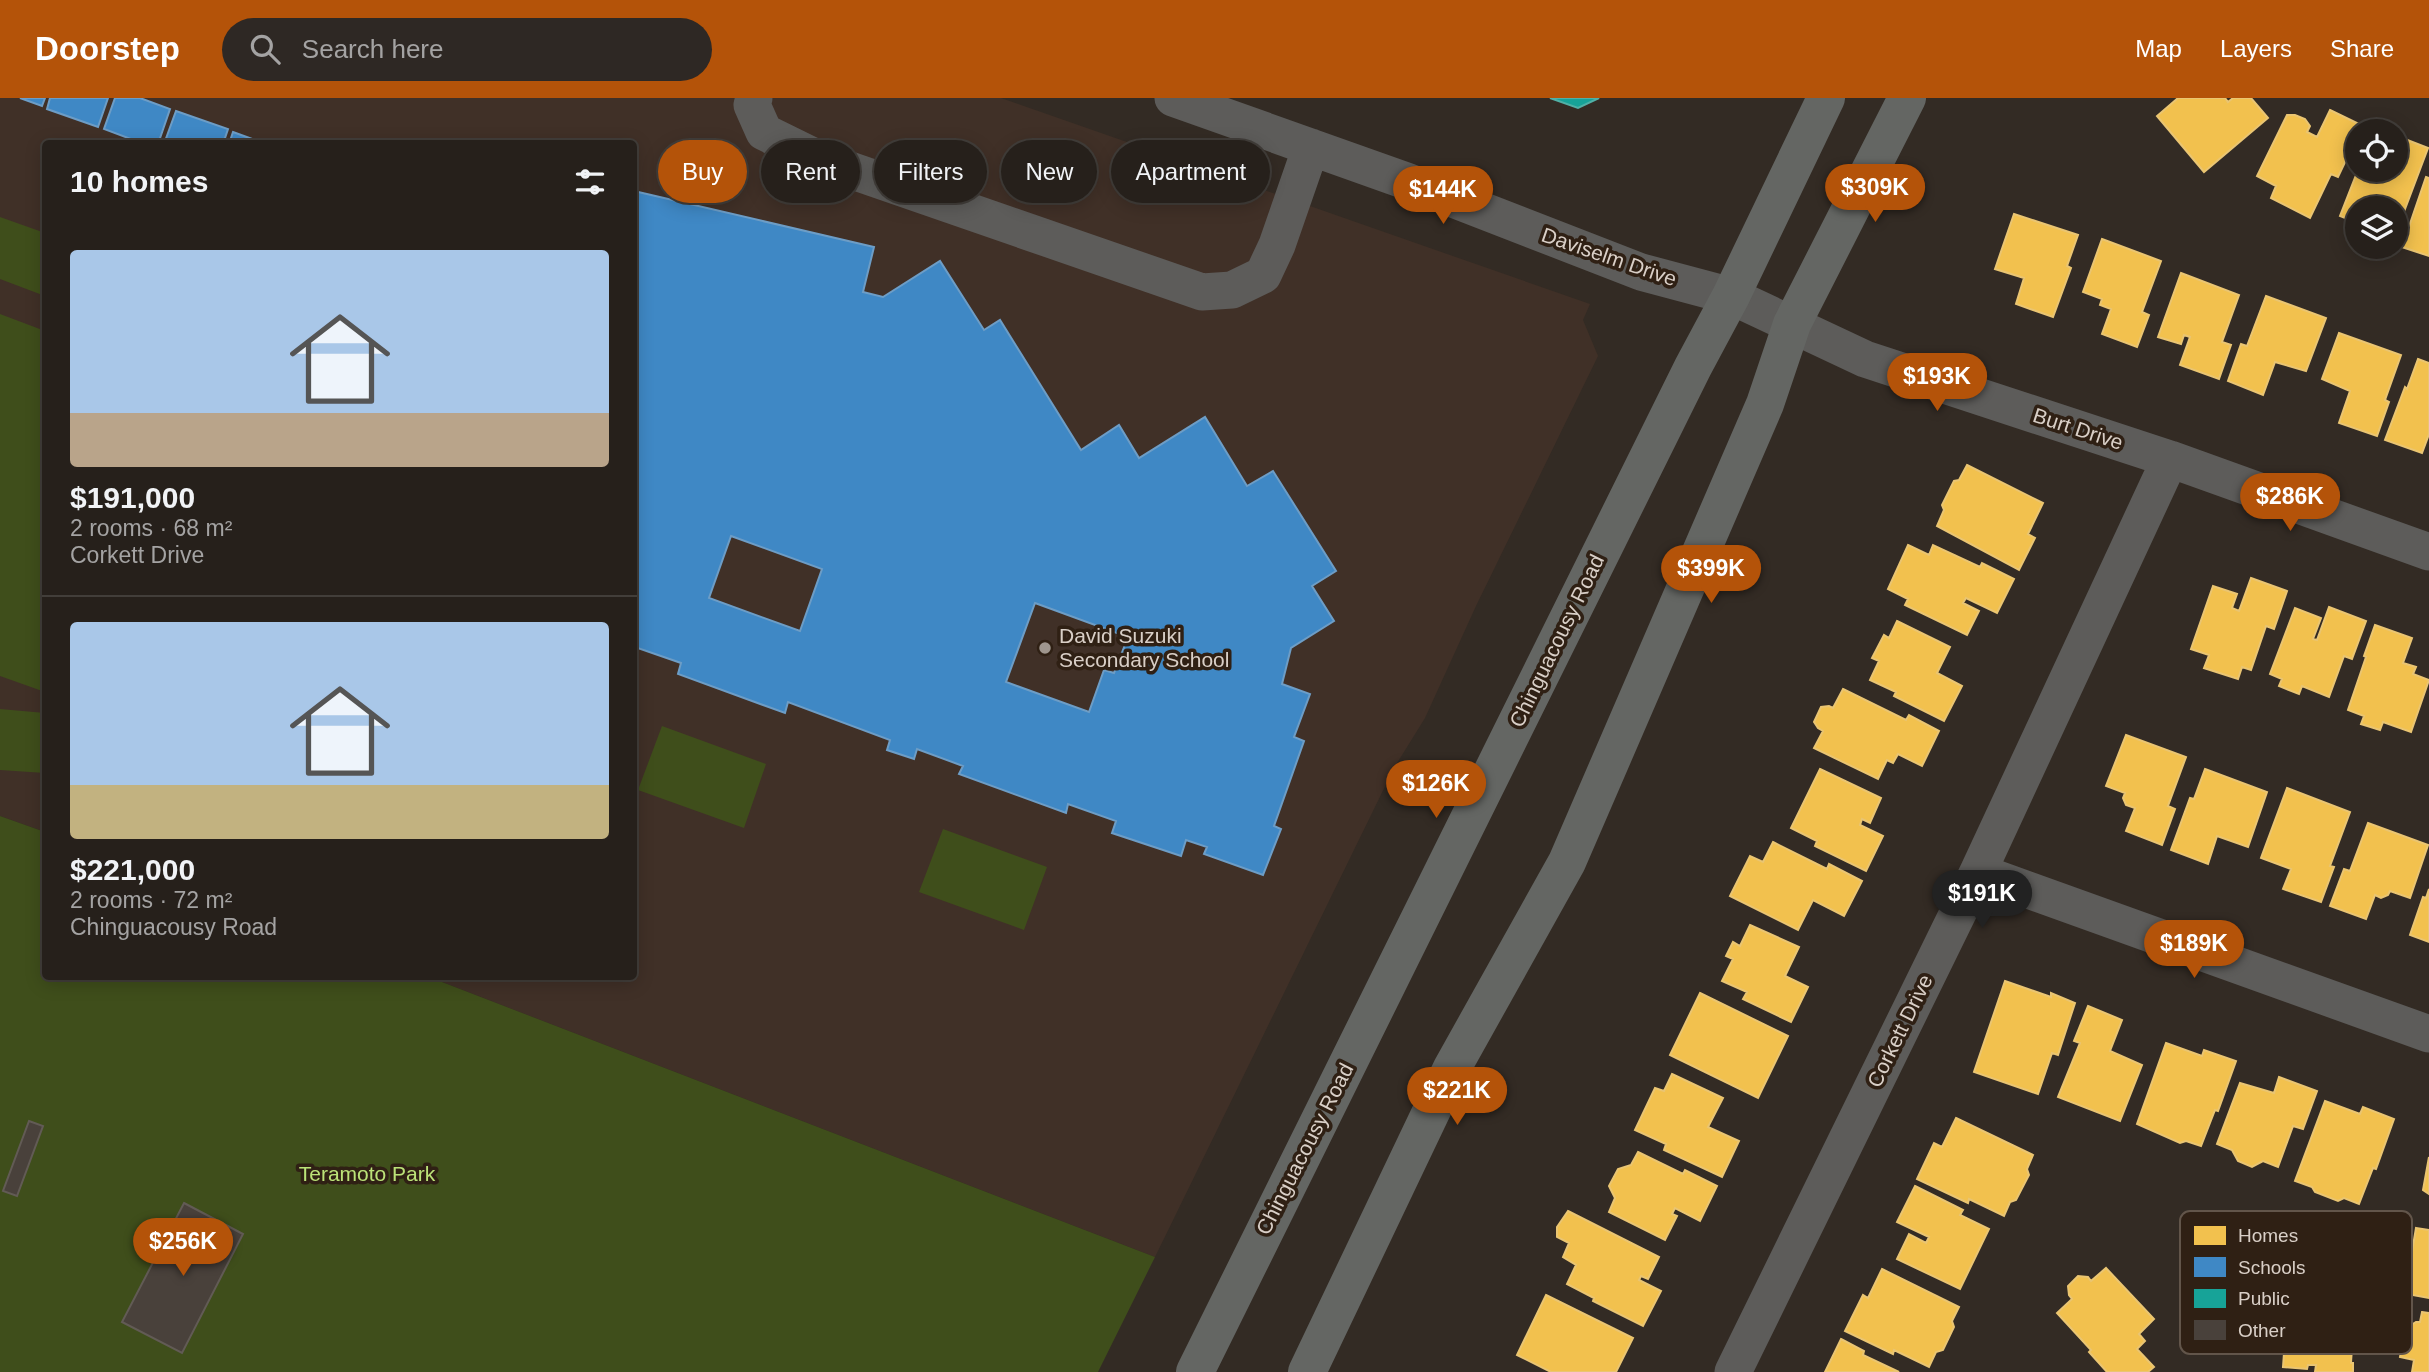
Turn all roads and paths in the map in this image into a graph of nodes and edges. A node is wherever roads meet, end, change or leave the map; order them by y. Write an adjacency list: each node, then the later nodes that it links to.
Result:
1 (1172, 98): 5 (street, Daviselm Drive)
2 (1826, 98): 6 (main road, Chinguacousy Road)
3 (1907, 98): 7 (main road)
4 (753, 101): 5 (street)
5 (1311, 147): 6 (street, Daviselm Drive)
6 (1731, 296): 7 (street, Burt Drive); 12 (main road, Chinguacousy Road)
7 (1792, 324): 8 (street, Burt Drive); 13 (main road)
8 (2170, 459): 9 (street, Burt Drive); 10 (street, Corkett Drive)
9 (2429, 552)
10 (1978, 872): 11 (street); 14 (street, Corkett Drive)
11 (2429, 1034)
12 (1195, 1372)
13 (1307, 1372)
14 (1733, 1372)

